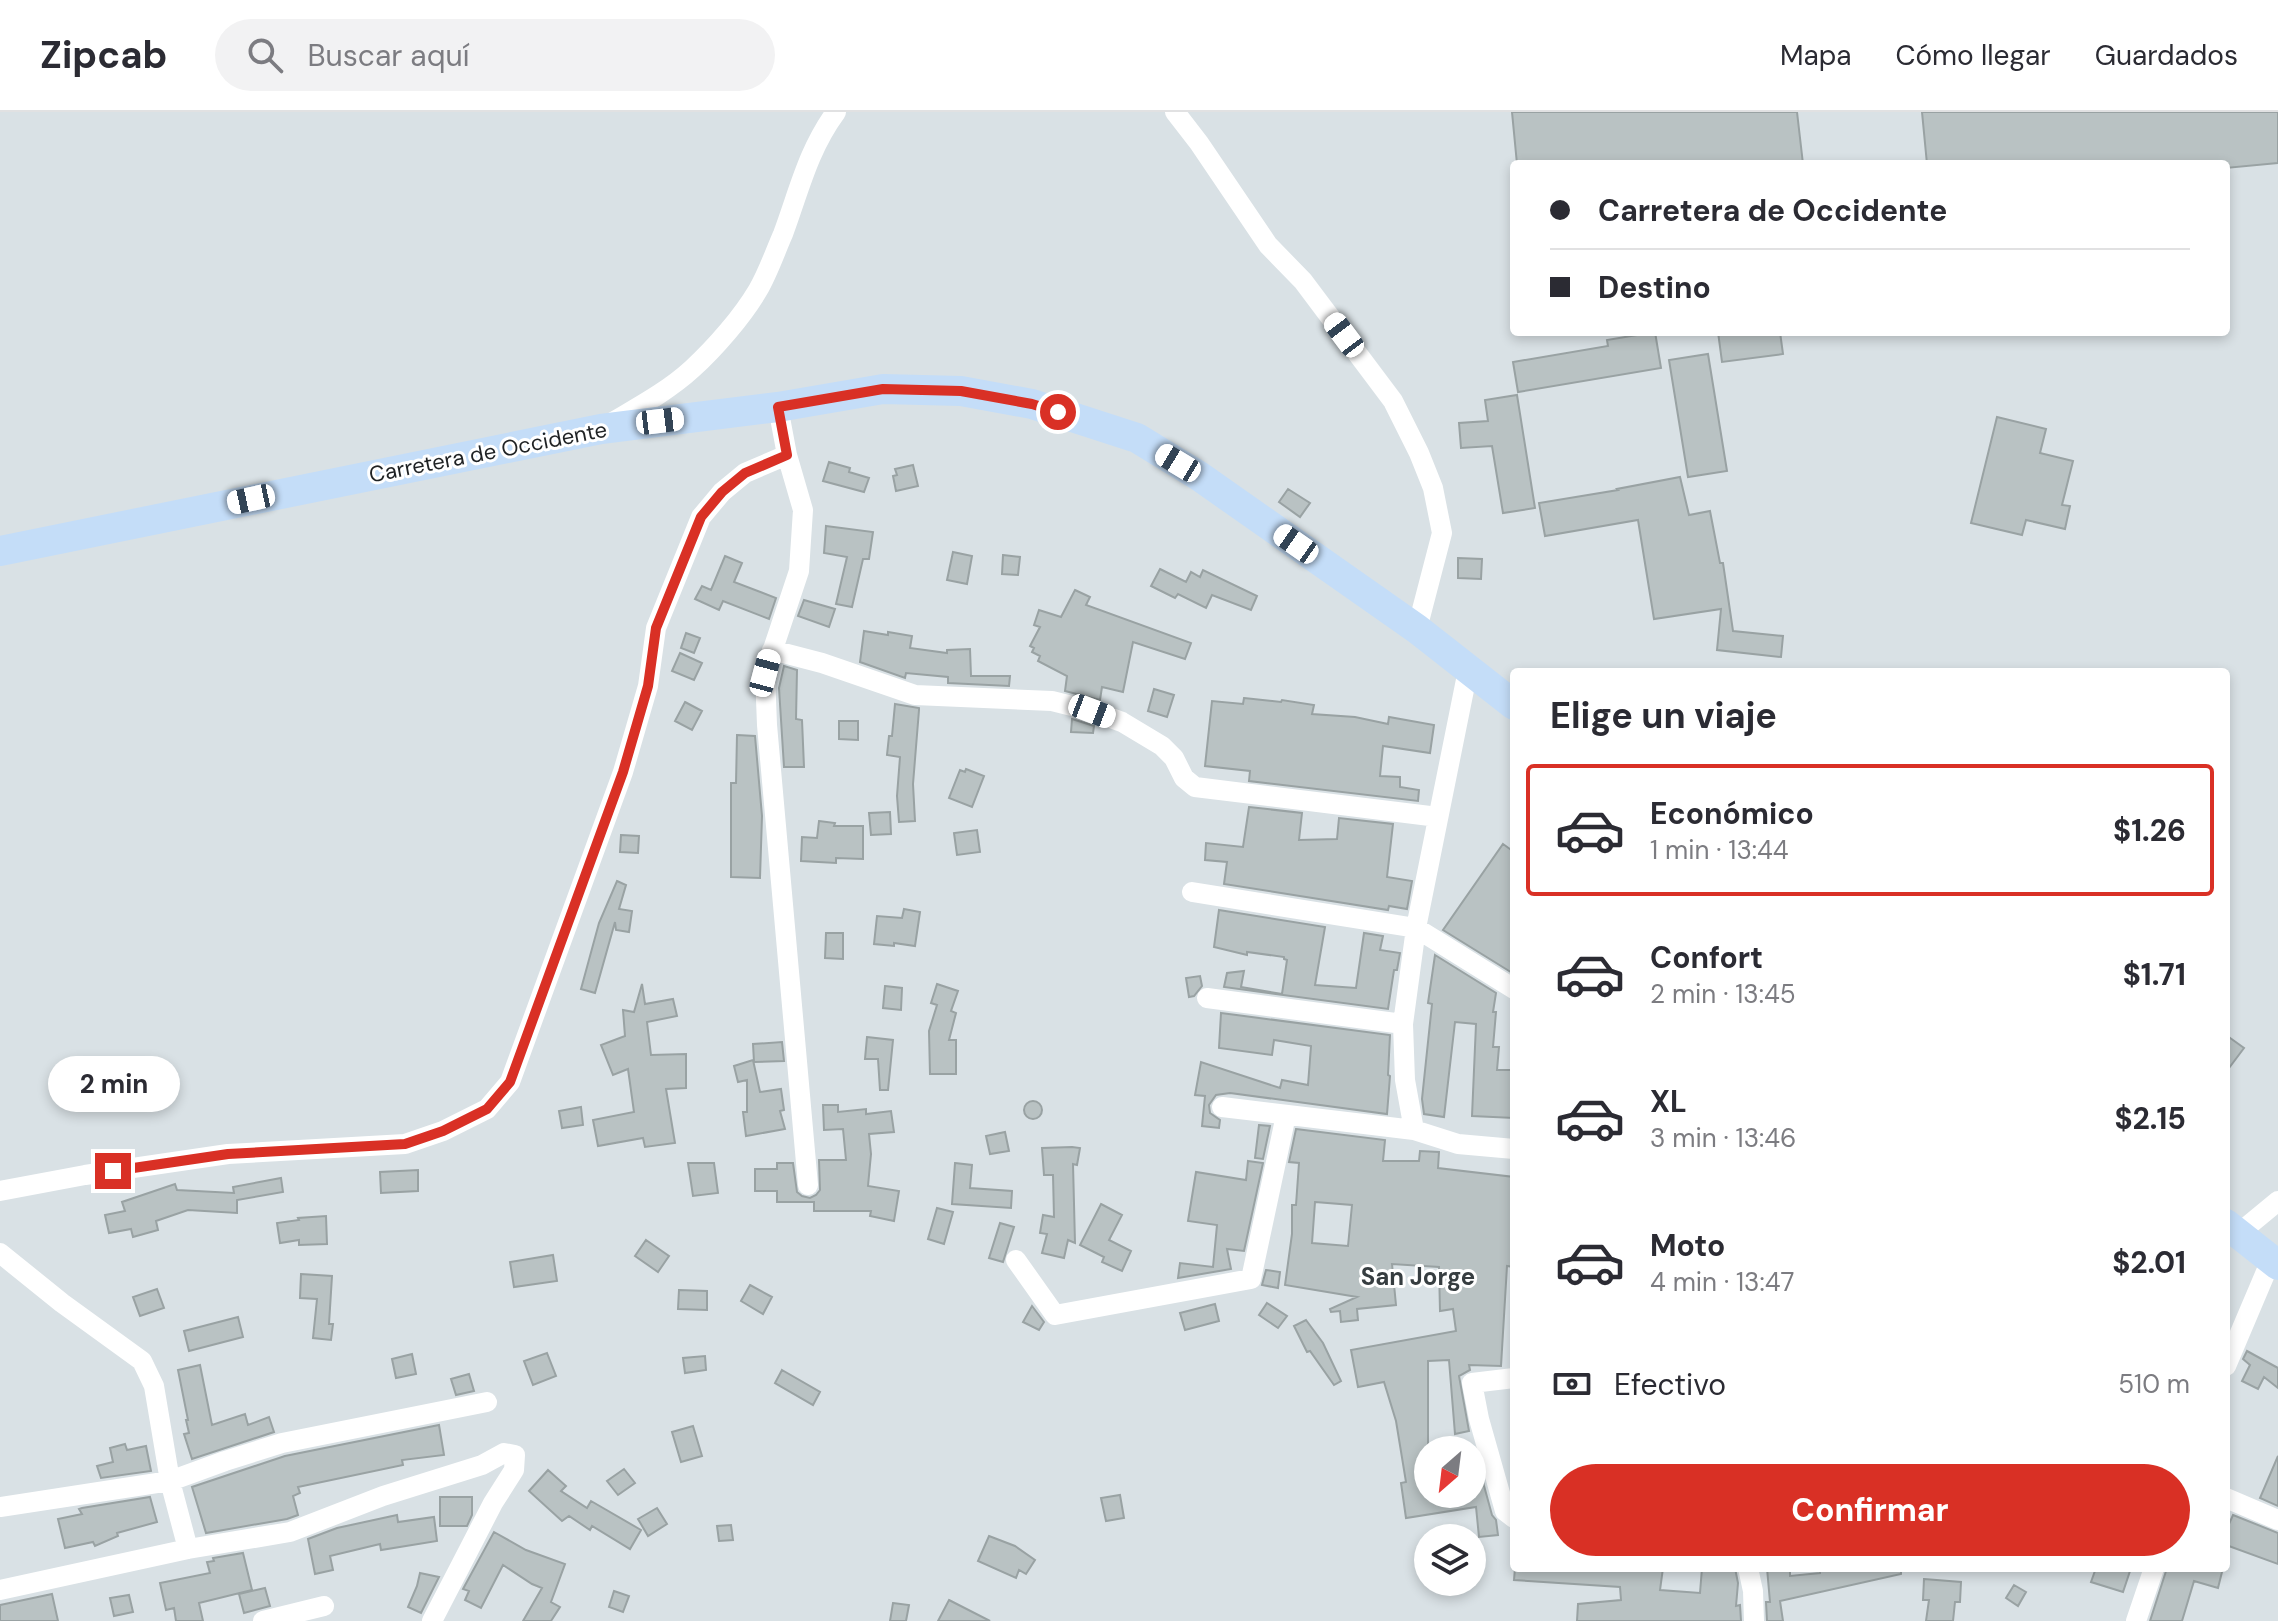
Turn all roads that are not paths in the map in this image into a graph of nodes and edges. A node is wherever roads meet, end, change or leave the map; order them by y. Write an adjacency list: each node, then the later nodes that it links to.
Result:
1 (836, 112): 4 (street)
2 (1175, 112): 7 (street)
3 (778, 407): 4 (main road, Carretera de Occidente); 5 (street); 7 (main road, Carretera de Occidente)
4 (601, 429): 6 (main road, Carretera de Occidente)
5 (787, 455): 8 (street); 22 (street)
6 (0, 551)
7 (1417, 629): 9 (main road, Carretera de Occidente)
8 (772, 650): 11 (street); 21 (street)
9 (1468, 670): 10 (main road, Carretera de Occidente); 11 (street)
10 (1510, 702)
11 (1438, 817): 13 (street)
12 (1192, 892): 13 (street)
13 (1416, 928): 14 (street); 16 (street)
14 (1510, 987)
15 (1207, 998): 16 (street)
16 (1403, 1024): 19 (street)
17 (1222, 1107): 18 (street)
18 (1286, 1115): 19 (street); 26 (street)
19 (1414, 1130): 20 (street)
20 (1510, 1149)
21 (808, 1185)
22 (0, 1191)
23 (2278, 1201): 24 (street)
24 (2232, 1229): 27 (main road)
25 (0, 1253): 31 (street)
26 (1016, 1260)
27 (2275, 1262): 28 (street)
28 (2230, 1358)
29 (1510, 1378): 34 (street)
30 (487, 1402): 31 (street)
31 (170, 1481): 33 (street); 36 (street)
32 (2230, 1500): 35 (street)
33 (0, 1507)
34 (1510, 1515)
35 (2278, 1520)
36 (188, 1549): 39 (street); 42 (street)
37 (1749, 1572): 43 (street)
38 (2153, 1572): 44 (street)
39 (0, 1590)
40 (324, 1606): 41 (street)
41 (263, 1621)
42 (432, 1621)
43 (1754, 1621)
44 (2136, 1621)

